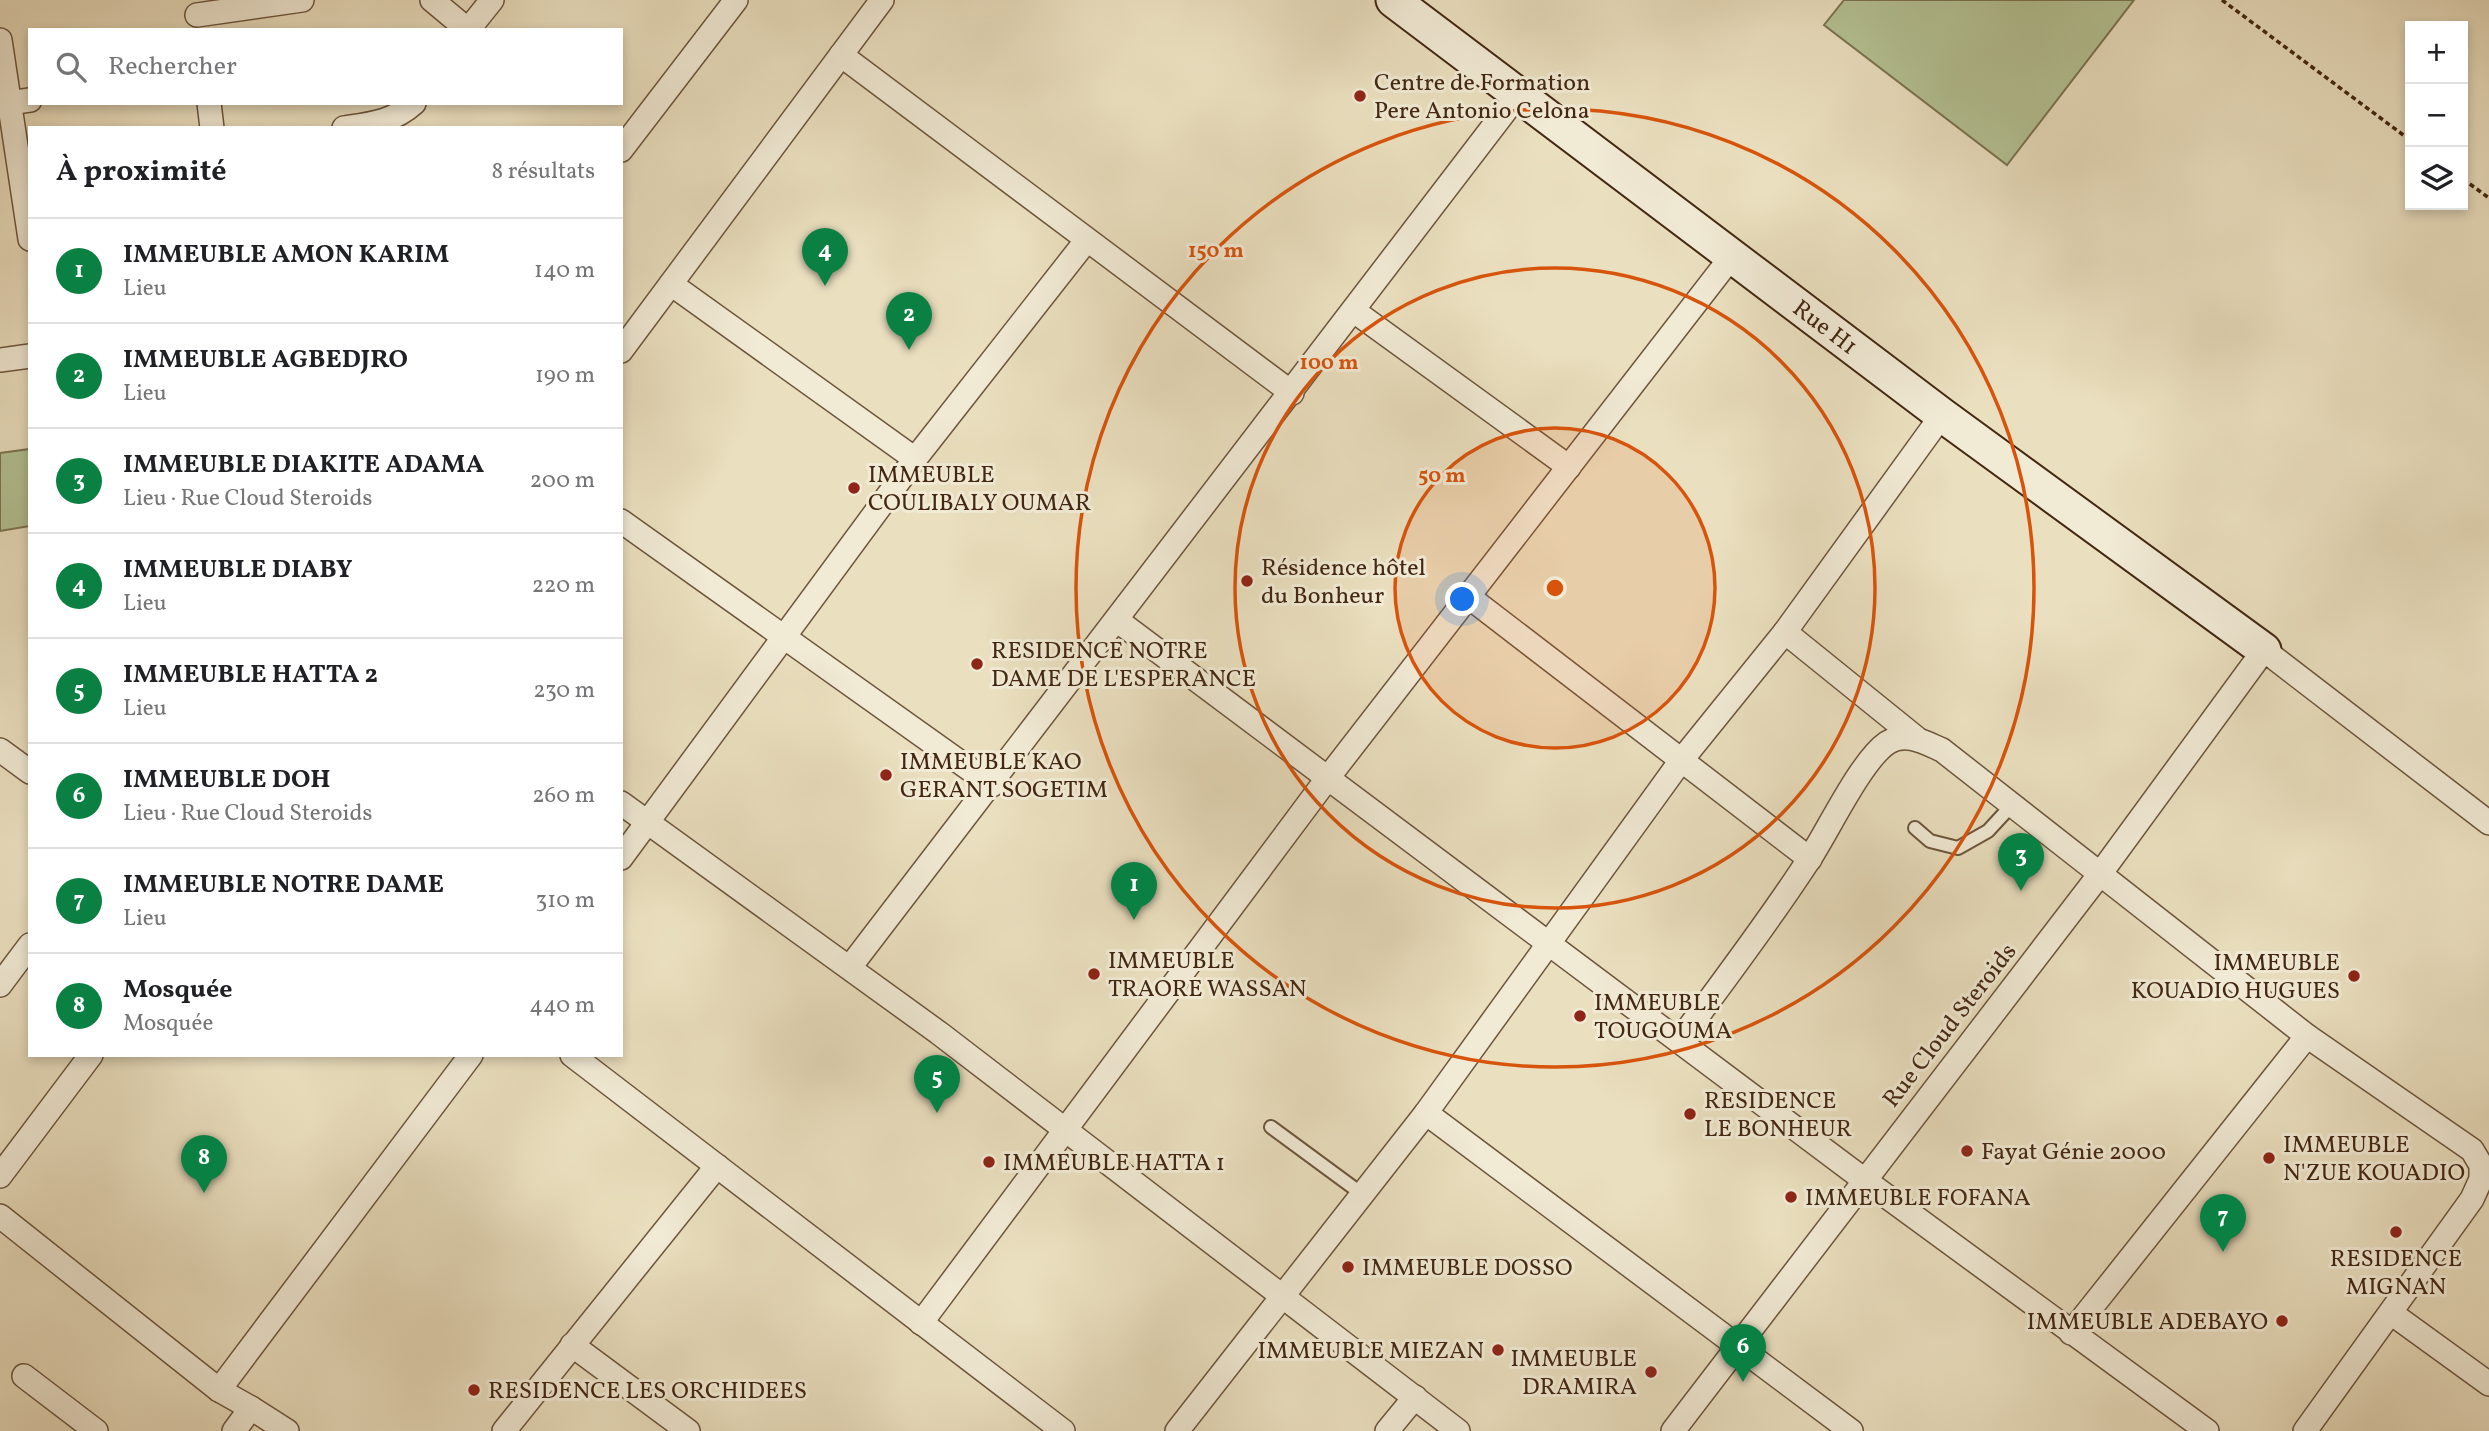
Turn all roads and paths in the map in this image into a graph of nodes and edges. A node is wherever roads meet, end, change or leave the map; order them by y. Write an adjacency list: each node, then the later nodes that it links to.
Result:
1 (302, 0): 8 (street)
2 (432, 0): 9 (street)
3 (492, 0): 10 (street)
4 (882, 0): 12 (street)
5 (1393, 0): 13 (street, Rue H1)
6 (2222, 0): 19 (path)
7 (730, 2): 20 (street)
8 (197, 15)
9 (466, 28)
10 (470, 28)
11 (0, 40): 14 (street)
12 (842, 55): 24 (street); 26 (street)
13 (1518, 93): 25 (street, Rue H1); 27 (street)
14 (12, 102): 23 (street)
15 (209, 105): 17 (street)
16 (411, 105): 18 (street)
17 (212, 126)
18 (355, 126)
19 (2405, 136)
20 (623, 147)
21 (2468, 183): 22 (path)
22 (2489, 198)
23 (28, 224)
24 (1086, 241): 31 (street); 33 (street)
25 (1732, 257): 32 (street, Rue H1); 34 (street)
26 (671, 284): 28 (street); 33 (street)
27 (1354, 311): 31 (street); 34 (street)
28 (623, 348)
29 (28, 356): 30 (street)
30 (0, 360)
31 (1292, 393): 37 (street)
32 (1942, 415): 38 (street); 40 (street, Rue H1)
33 (915, 459): 39 (street)
34 (1569, 467): 36 (street)
35 (623, 521): 39 (street)
36 (1469, 597): 43 (street); 45 (street)
37 (1118, 621): 45 (street); 46 (street)
38 (1786, 632): 41 (street); 43 (street)
39 (781, 638): 46 (street); 49 (street)
40 (2264, 650): 50 (street); 54 (street, Rue Cloud Steroids)
41 (1915, 737): 48 (street); 53 (street)
42 (0, 750): 44 (street)
43 (1681, 762): 53 (street); 55 (street)
44 (28, 771)
45 (1327, 779): 55 (street); 66 (street)
46 (992, 785): 57 (street)
47 (623, 804): 49 (street)
48 (2012, 805): 51 (lane); 54 (street)
49 (648, 823): 52 (street); 57 (street)
50 (2489, 823)
51 (1915, 828)
52 (623, 855)
53 (1810, 859): 60 (street)
54 (2100, 874): 59 (street); 69 (street, Rue Cloud Steroids)
55 (1548, 943): 60 (street); 64 (street)
56 (28, 948): 58 (street)
57 (850, 967): 66 (street)
58 (0, 985)
59 (2306, 1036): 73 (street); 75 (street)
60 (1681, 1040): 69 (street)
61 (89, 1057): 68 (street)
62 (469, 1057): 80 (street)
63 (575, 1057): 67 (street)
64 (1426, 1113): 70 (street); 77 (street)
65 (1271, 1128): 70 (lane)
66 (1065, 1130): 72 (street); 74 (street)
67 (717, 1166): 74 (street); 76 (street)
68 (0, 1176)
69 (1863, 1179): 75 (street); 77 (street, Rue Cloud Steroids)
70 (1362, 1194): 72 (street)
71 (0, 1216): 80 (street)
72 (1282, 1296): 81 (street); 89 (street)
73 (2391, 1313): 79 (street); 95 (street)
74 (921, 1322): 88 (street)
75 (2071, 1333): 94 (street)
76 (572, 1345): 86 (street); 87 (street)
77 (1738, 1345): 92 (street, Rue Cloud Steroids); 93 (street)
78 (24, 1376): 83 (street)
79 (2489, 1384)
80 (219, 1390): 82 (street)
81 (1415, 1397): 90 (street); 91 (street)
82 (251, 1408): 84 (street); 85 (street)
83 (96, 1431)
84 (234, 1431)
85 (287, 1431)
86 (503, 1431)
87 (688, 1431)
88 (1063, 1431)
89 (1177, 1431)
90 (1387, 1431)
91 (1458, 1431)
92 (1673, 1431)
93 (1851, 1431)
94 (2207, 1431)
95 (2305, 1431)

